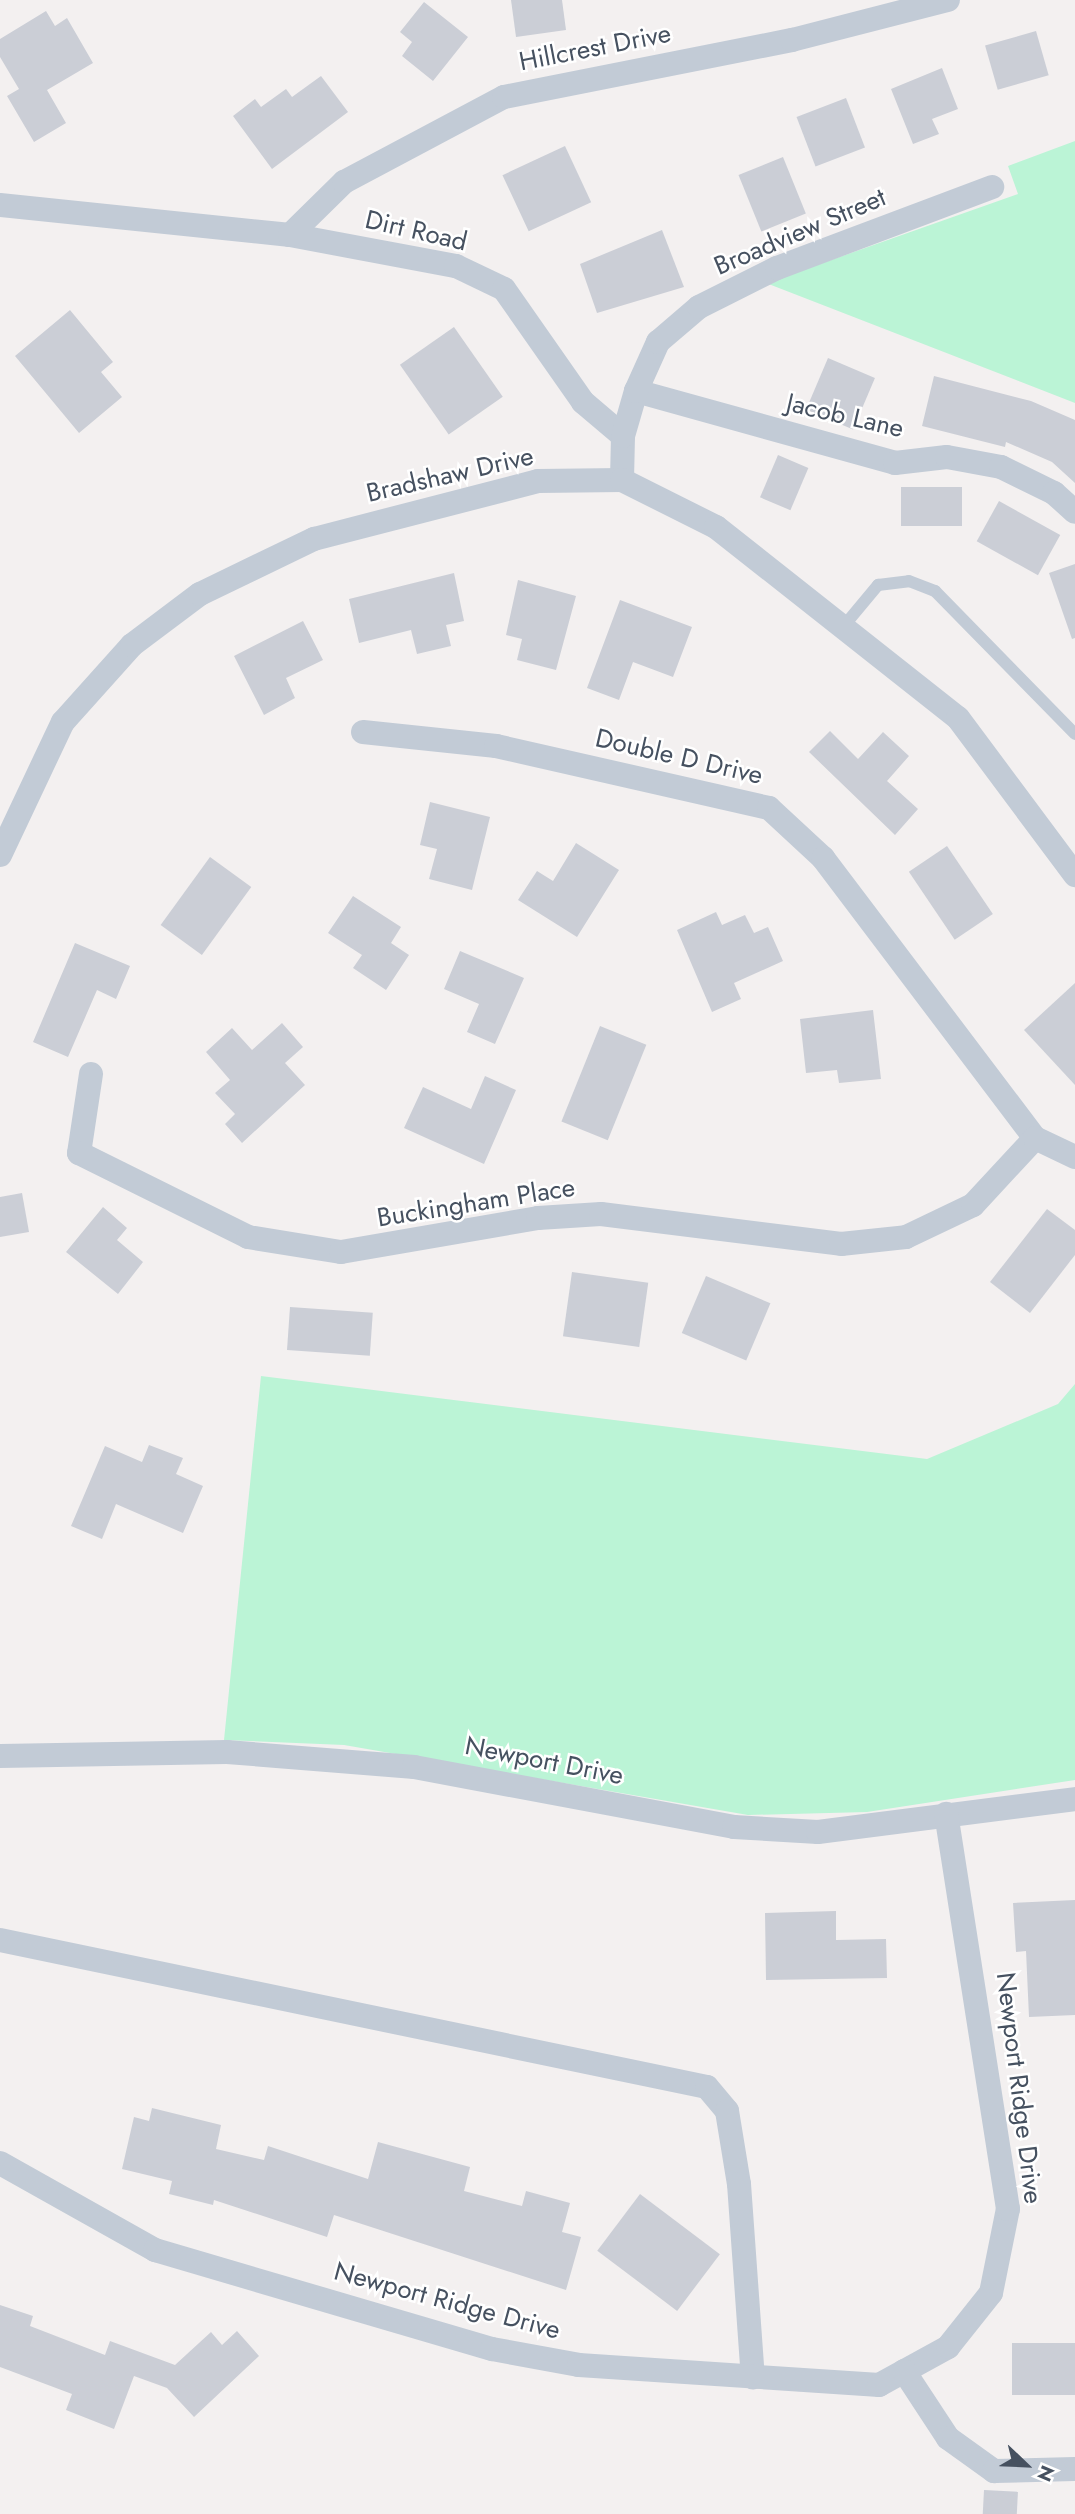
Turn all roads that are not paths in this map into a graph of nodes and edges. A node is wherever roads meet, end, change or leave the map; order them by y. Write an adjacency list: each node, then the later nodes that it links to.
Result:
1 (948, 0): 4 (street, Hillcrest Drive)
2 (992, 187): 5 (street, Broadview Street)
3 (0, 205): 4 (street, Dirt Road)
4 (290, 235): 6 (street, Dirt Road)
5 (636, 391): 6 (street, Broadview Street); 8 (street, Jacob Lane)
6 (623, 436): 7 (street, Broadview Street)
7 (622, 480): 9 (street, Bradshaw Drive); 12 (street, Bradshaw Drive)
8 (1075, 512)
9 (843, 627): 11 (lane); 13 (street, Bradshaw Drive)
10 (363, 732): 15 (street, Double D Drive)
11 (1075, 734)
12 (0, 855)
13 (1075, 876)
14 (91, 1074): 15 (street, Buckingham Place)
15 (1035, 1138): 16 (street)
16 (1075, 1157)
17 (0, 1756): 19 (street, Newport Drive)
18 (1075, 1799): 19 (street, Newport Drive)
19 (946, 1814): 22 (street, Newport Ridge Drive)
20 (0, 1940): 23 (street)
21 (0, 2163): 23 (street, Newport Ridge Drive)
22 (904, 2371): 23 (street, Newport Ridge Drive); 24 (street)
23 (753, 2377)
24 (1075, 2469)

